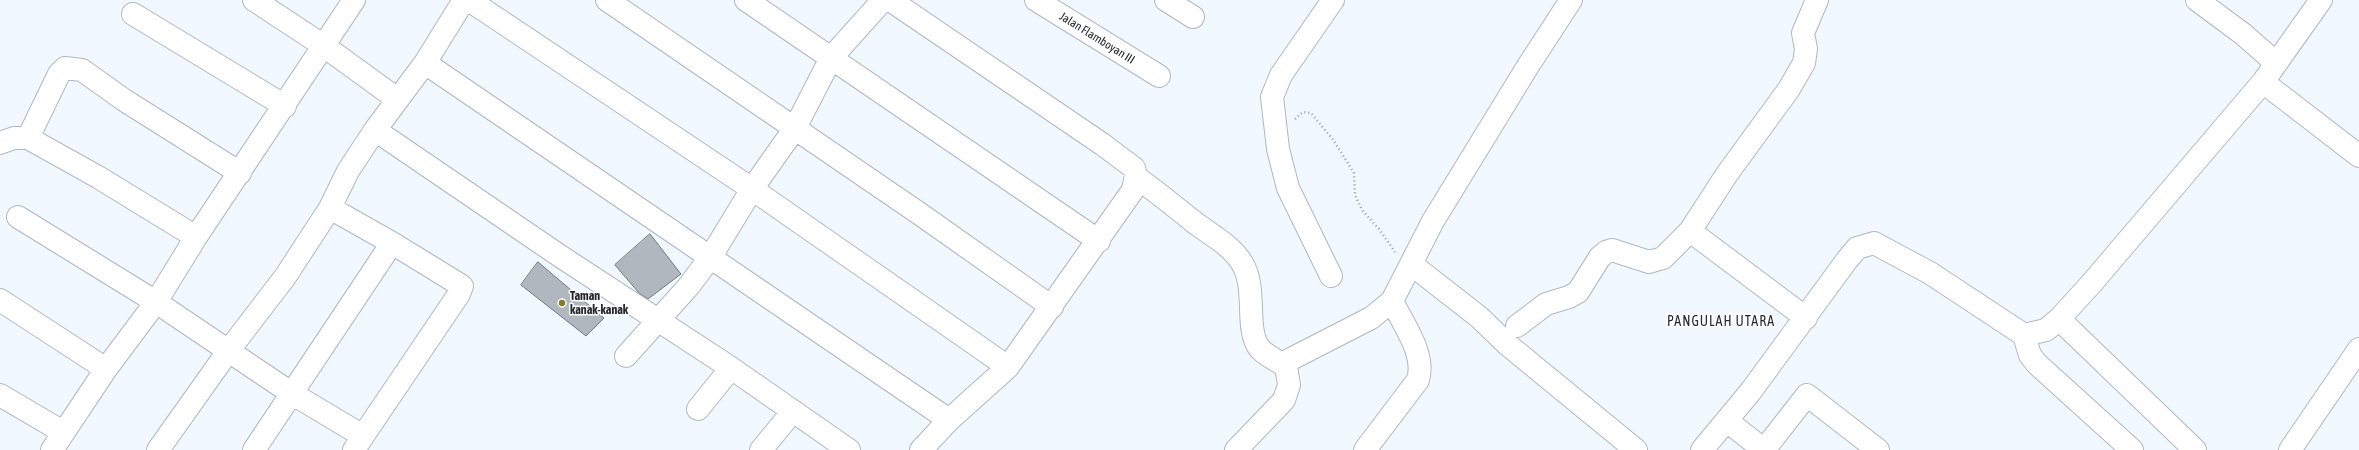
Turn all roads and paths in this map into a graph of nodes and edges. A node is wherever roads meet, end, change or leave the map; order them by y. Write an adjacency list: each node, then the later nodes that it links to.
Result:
1 (254, 0): 18 (street)
2 (354, 0): 18 (street)
3 (464, 0): 20 (street)
4 (469, 0): 34 (street)
5 (607, 0): 26 (street)
6 (746, 0): 19 (street)
7 (883, 0): 19 (street)
8 (890, 0): 33 (street)
9 (1036, 0): 22 (street, Jalan Flamboyan III)
10 (1166, 0): 17 (street)
11 (1332, 0): 28 (street)
12 (1571, 0): 42 (street)
13 (1818, 0): 37 (street)
14 (2197, 0): 21 (street)
15 (2321, 0): 21 (street)
16 (133, 14): 25 (street)
17 (1194, 17)
18 (324, 46): 24 (street); 25 (street)
19 (831, 58): 26 (street); 39 (street)
20 (425, 63): 24 (street); 41 (street)
21 (2276, 63): 23 (street)
22 (1159, 76)
23 (2264, 82): 31 (street); 49 (street)
24 (397, 99): 27 (street)
25 (285, 106): 32 (street)
26 (795, 128): 34 (street); 47 (street)
27 (375, 130): 35 (street); 50 (street)
28 (1276, 136): 42 (path); 43 (street)
29 (28, 138): 30 (street); 32 (street); 38 (street)
30 (0, 143)
31 (2359, 156)
32 (240, 173): 38 (street)
33 (1136, 178): 39 (street); 56 (street)
34 (752, 189): 41 (street); 57 (street)
35 (330, 208): 40 (street); 54 (street)
36 (18, 217): 46 (street)
37 (1690, 231): 48 (street); 51 (street)
38 (196, 237): 46 (street)
39 (1099, 241): 47 (street)
40 (392, 243): 60 (street); 67 (street)
41 (710, 258): 50 (street); 64 (street)
42 (1411, 264): 45 (street); 76 (street)
43 (1331, 276)
44 (0, 300): 59 (street)
45 (1392, 301): 56 (street); 75 (street)
46 (156, 302): 54 (street); 59 (street)
47 (1052, 307): 57 (street)
48 (1806, 318): 52 (street); 65 (street)
49 (2059, 319): 52 (street); 81 (street)
50 (660, 320): 55 (street); 58 (street)
51 (1517, 326)
52 (2024, 335): 80 (street)
53 (2359, 349): 82 (street)
54 (229, 350): 60 (street); 69 (street)
55 (626, 356)
56 (1286, 366): 74 (street)
57 (1008, 367): 64 (street)
58 (731, 368): 62 (street); 63 (street)
59 (106, 369): 66 (street)
60 (291, 393): 67 (street); 70 (street)
61 (0, 396): 66 (street)
62 (698, 408)
63 (794, 411): 71 (street); 72 (street)
64 (949, 420): 73 (street)
65 (1727, 421): 77 (street); 78 (street)
66 (64, 432): 68 (street)
67 (359, 443)
68 (52, 450)
69 (158, 450)
70 (254, 450)
71 (761, 450)
72 (849, 450)
73 (921, 450)
74 (1236, 450)
75 (1364, 450)
76 (1636, 450)
77 (1702, 450)
78 (1764, 450): 79 (street)
79 (1878, 450)
80 (2132, 450)
81 (2195, 450)
82 (2290, 450)

